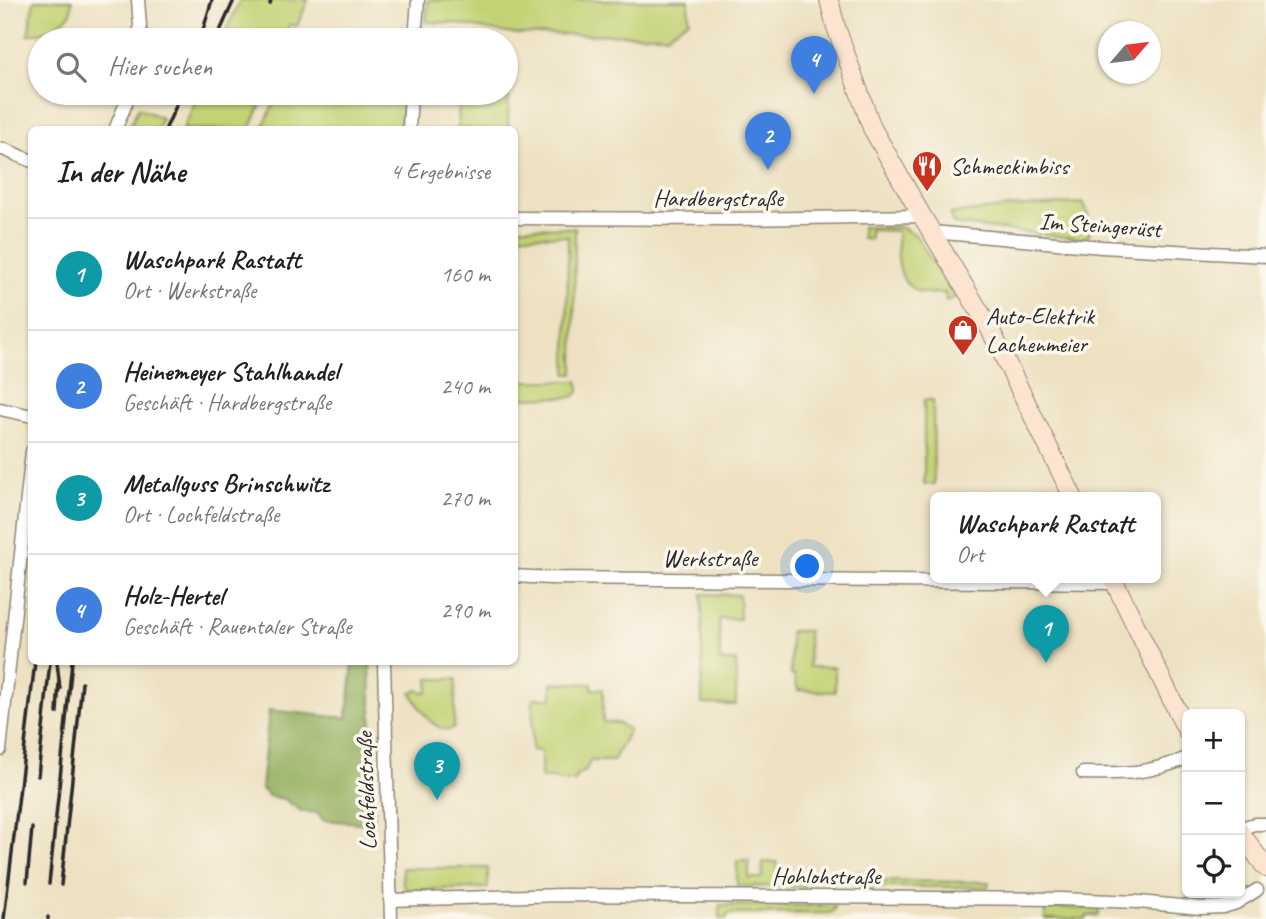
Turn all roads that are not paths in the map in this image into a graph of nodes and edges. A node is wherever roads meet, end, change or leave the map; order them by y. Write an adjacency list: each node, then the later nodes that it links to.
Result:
1 (138, 0): 4 (street)
2 (418, 0): 5 (street)
3 (829, 0): 12 (street)
4 (140, 28)
5 (416, 28)
6 (125, 105): 8 (street)
7 (410, 105): 9 (street)
8 (117, 126)
9 (409, 126)
10 (0, 149): 11 (street)
11 (28, 160)
12 (922, 216): 13 (street, Hardbergstraße); 14 (street)
13 (518, 218)
14 (932, 232): 15 (street, Im Steingerüst); 19 (street)
15 (1266, 256)
16 (0, 409): 17 (street)
17 (28, 415)
18 (28, 488): 25 (street)
19 (1071, 492)
20 (518, 576): 21 (street, Werkstraße)
21 (930, 579)
22 (1115, 583): 24 (street)
23 (384, 665): 33 (street, Lochfeldstraße)
24 (1182, 721)
25 (0, 750)
26 (1182, 760): 27 (street)
27 (1083, 773)
28 (1266, 824): 29 (street)
29 (1245, 828)
30 (1244, 835): 31 (street)
31 (1266, 867)
32 (1257, 890): 34 (street, Hohlohstraße)
33 (390, 900): 34 (street, Hohlohstraße); 35 (street, Lochfeldstraße)
34 (1176, 912)
35 (391, 919)

